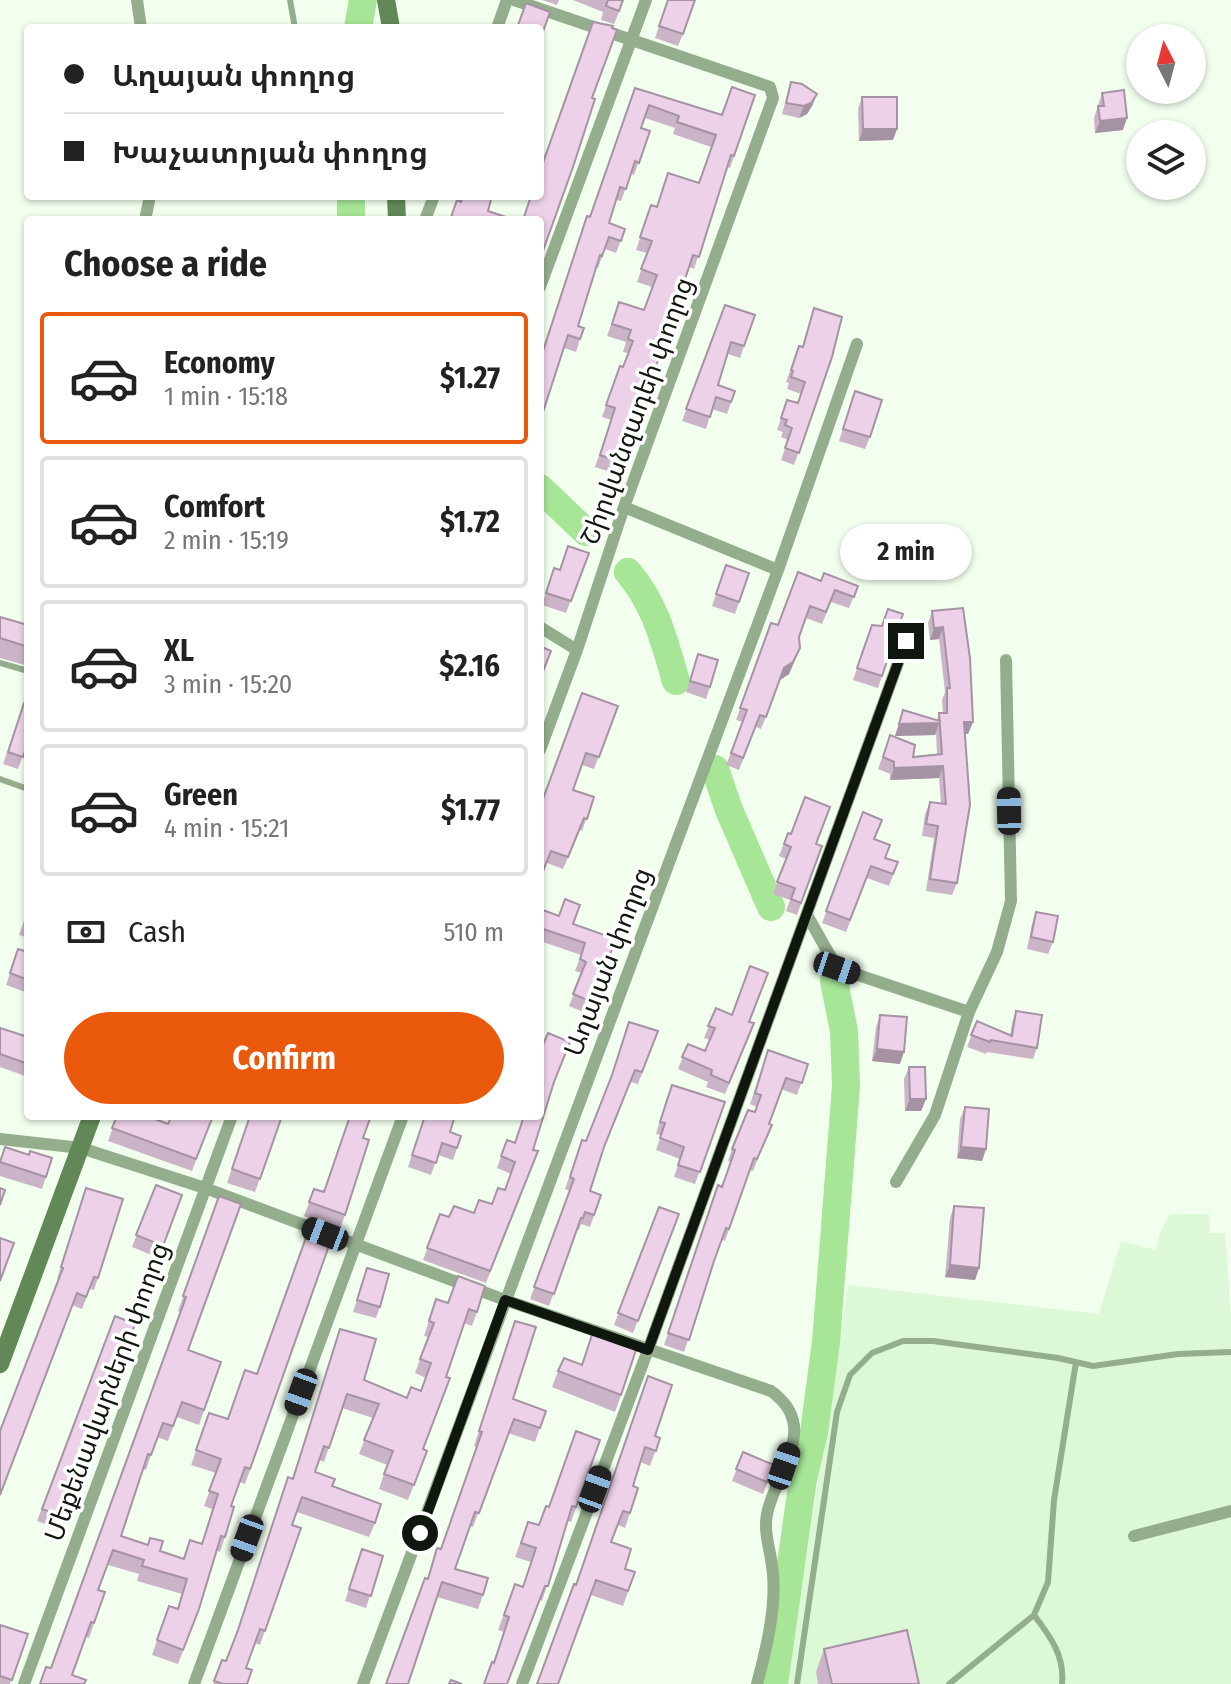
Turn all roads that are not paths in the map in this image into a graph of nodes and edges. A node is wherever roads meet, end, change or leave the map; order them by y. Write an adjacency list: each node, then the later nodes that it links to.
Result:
1 (137, 0): 7 (street)
2 (290, 0): 8 (lane)
3 (386, 0): 9 (street)
4 (507, 0): 10 (street)
5 (514, 0): 11 (street)
6 (646, 0): 11 (street)
7 (140, 24)
8 (294, 24)
9 (390, 24)
10 (498, 24)
11 (631, 41): 12 (street); 14 (street, Շիրվանզադեի փողոց)
12 (544, 276)
13 (857, 344): 15 (street, Աղայան փողոց)
14 (624, 507): 15 (street); 18 (street, Շիրվանզադեի փողոց)
15 (778, 570): 35 (street, Աղայան փողոց)
16 (544, 629): 18 (street)
17 (906, 641): 25 (street)
18 (577, 650): 22 (street, Շիրվանզադեի փողոց)
19 (1006, 660): 26 (street)
20 (0, 663): 21 (lane)
21 (24, 670)
22 (544, 739)
23 (0, 779): 24 (lane)
24 (24, 788)
25 (807, 915): 26 (street); 36 (street)
26 (969, 1012): 32 (street)
27 (91, 1120): 31 (street)
28 (230, 1120): 33 (street, Մեքենավարների փողոց)
29 (401, 1120): 34 (street)
30 (0, 1139): 31 (street)
31 (81, 1148): 33 (street); 39 (street)
32 (896, 1182)
33 (205, 1188): 34 (street); 43 (street, Մեքենավարների փողոց)
34 (354, 1246): 35 (street); 44 (street)
35 (505, 1300): 36 (street); 45 (street, Աղայան փողոց)
36 (648, 1350): 46 (street); 47 (street)
37 (1231, 1352): 38 (lane)
38 (1076, 1362): 42 (lane); 48 (lane)
39 (0, 1364)
40 (1231, 1511): 41 (street)
41 (1134, 1536)
42 (1034, 1615): 49 (lane); 50 (lane)
43 (24, 1684)
44 (194, 1684)
45 (363, 1684)
46 (522, 1684)
47 (757, 1684)
48 (797, 1684)
49 (949, 1684)
50 (1062, 1684)

